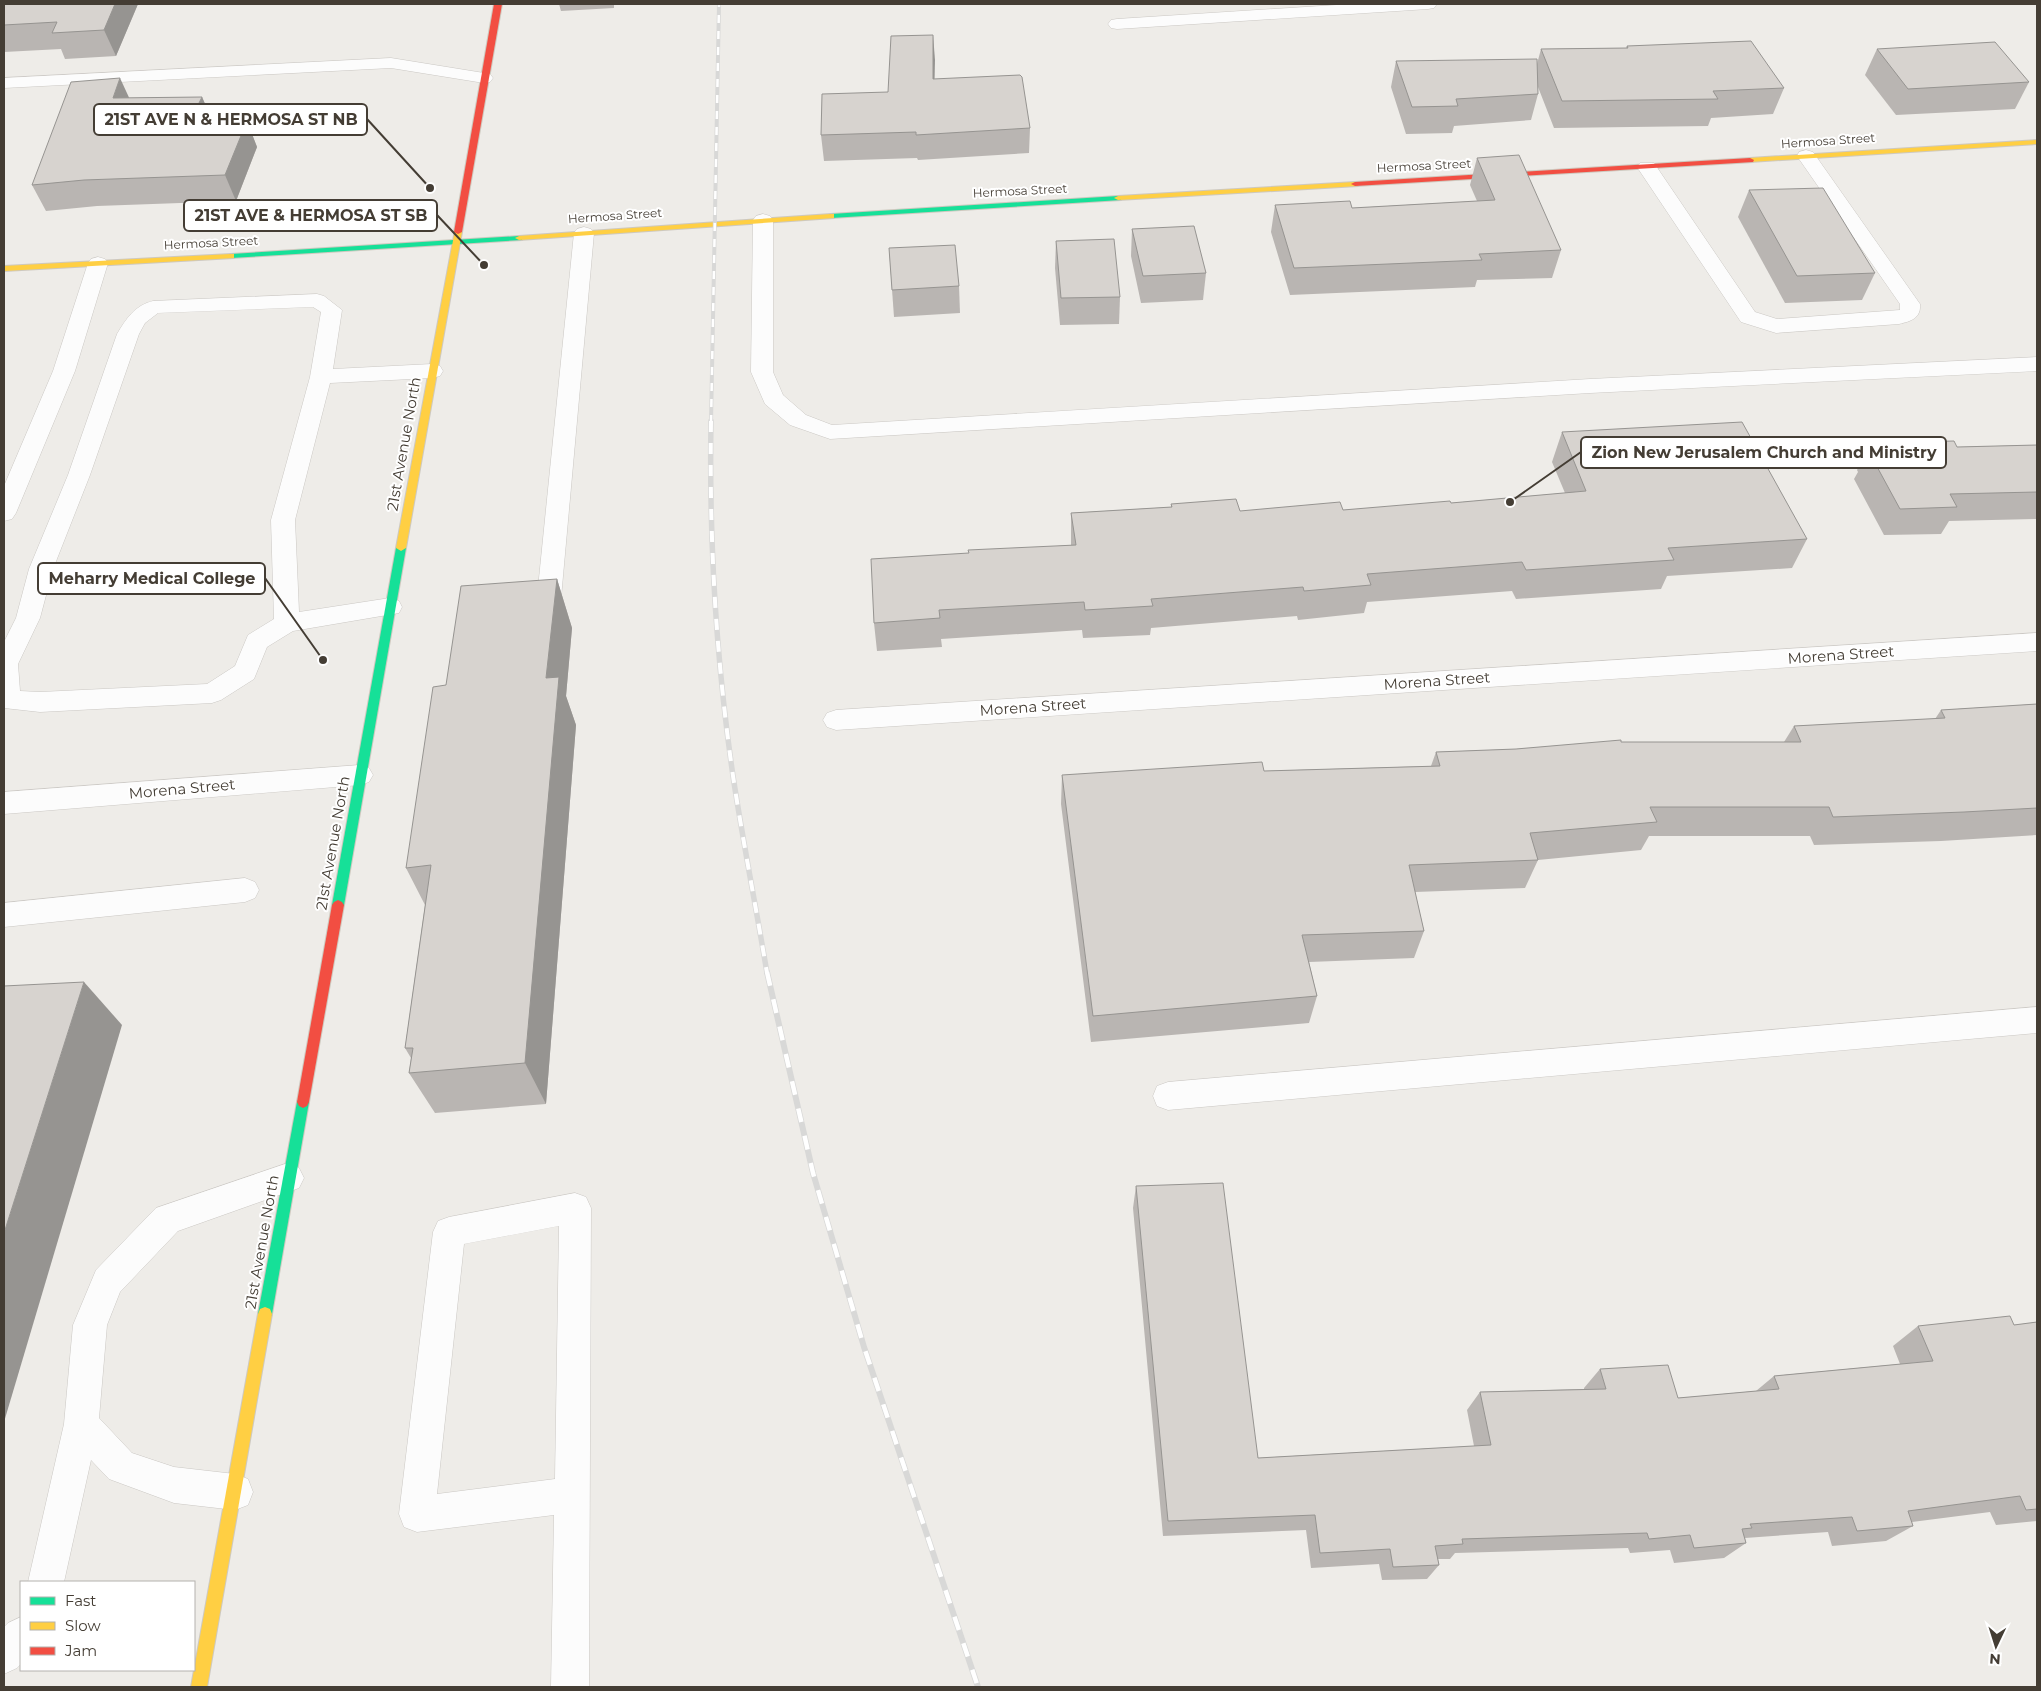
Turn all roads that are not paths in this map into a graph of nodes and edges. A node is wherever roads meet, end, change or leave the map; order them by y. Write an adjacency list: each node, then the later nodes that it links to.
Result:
1 (498, 4): 4 (street, 21st Avenue North)
2 (1428, 4): 3 (street)
3 (1117, 24)
4 (484, 78): 5 (street); 11 (street, 21st Avenue North)
5 (4, 83)
6 (2037, 142): 7 (street, Hermosa Street)
7 (1806, 156): 8 (street, Hermosa Street); 8 (street)
8 (1647, 167): 9 (street, Hermosa Street)
9 (763, 220): 10 (street, Hermosa Street); 14 (street)
10 (584, 233): 11 (street, Hermosa Street); 18 (street)
11 (455, 243): 12 (street, Hermosa Street); 15 (street, 21st Avenue North)
12 (98, 263): 13 (street, Hermosa Street); 17 (street)
13 (4, 269)
14 (2037, 364)
15 (432, 371): 16 (street); 19 (street, 21st Avenue North)
16 (321, 377): 20 (street); 20 (street)
17 (4, 511)
18 (549, 598)
19 (390, 607): 20 (street); 23 (street, 21st Avenue North)
20 (287, 623)
21 (2037, 642): 22 (street, Morena Street)
22 (836, 720)
23 (360, 775): 24 (street, Morena Street); 29 (street, 21st Avenue North)
24 (4, 803)
25 (245, 890): 26 (street)
26 (4, 915)
27 (2037, 1020): 28 (street)
28 (1168, 1096)
29 (288, 1178): 30 (street); 31 (street, 21st Avenue North)
30 (81, 1424): 31 (street); 33 (street)
31 (235, 1492): 36 (street, 21st Avenue North)
32 (571, 1495): 32 (street); 37 (street)
33 (46, 1581)
34 (20, 1637): 35 (street)
35 (4, 1655)
36 (199, 1687)
37 (570, 1687)

